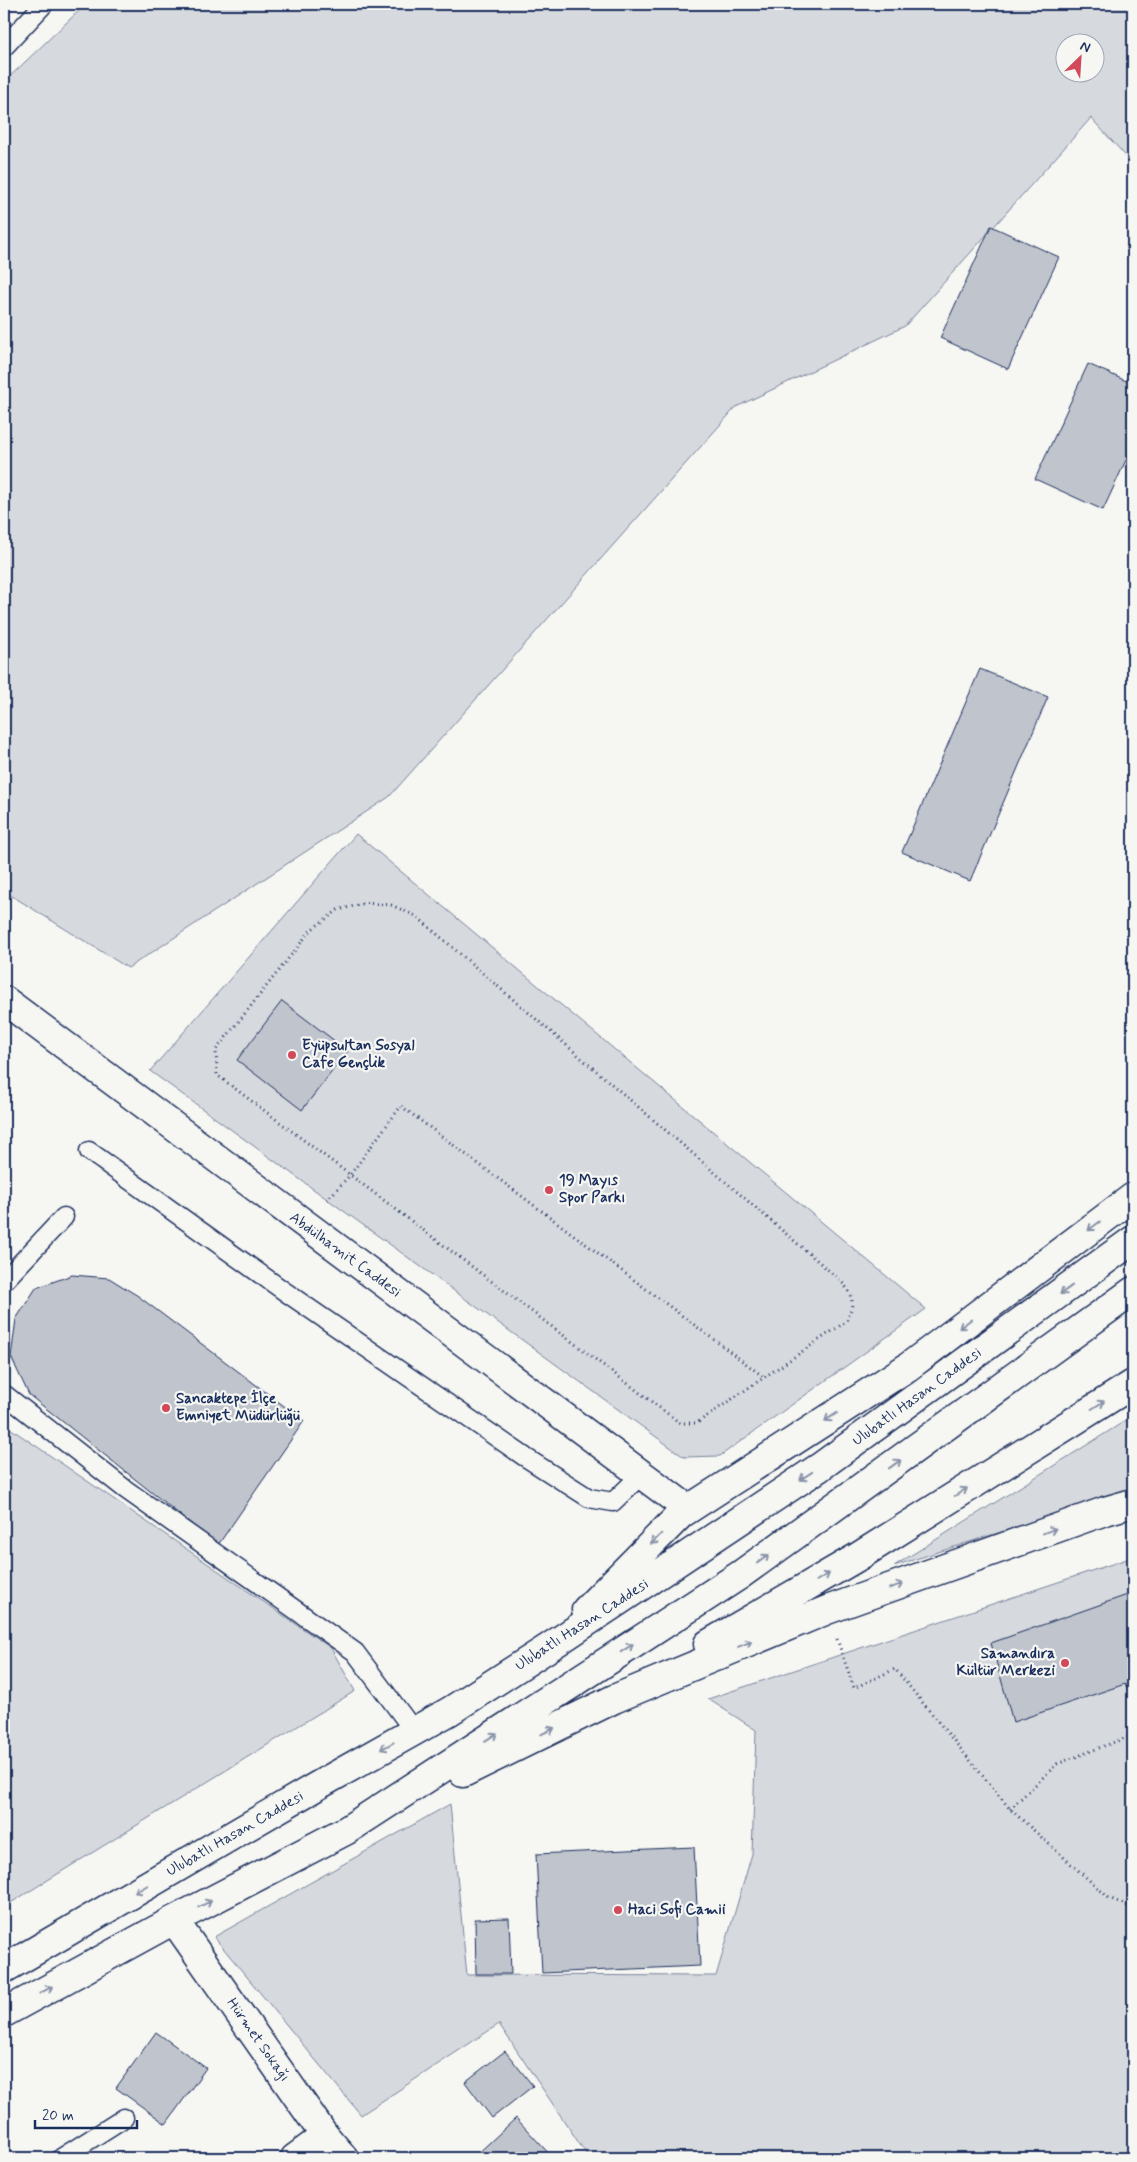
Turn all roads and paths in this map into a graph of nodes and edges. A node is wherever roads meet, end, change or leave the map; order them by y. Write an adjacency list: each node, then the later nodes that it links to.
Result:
1 (44, 4): 2 (lane)
2 (4, 47)
3 (4, 1000): 8 (main road, Abdülhamit Caddesi)
4 (89, 1151): 15 (lane)
5 (350, 1175): 8 (path); 12 (path); 12 (path); 12 (path)
6 (1133, 1196): 17 (main road, one-way to 17)
7 (64, 1217): 10 (lane)
8 (304, 1225): 15 (main road, Abdülhamit Caddesi)
9 (1133, 1240): 19 (main road, Ulubatlı Hasan Caddesi, one-way to 19)
10 (4, 1280)
11 (1133, 1291): 24 (main road, one-way to 11)
12 (764, 1377)
13 (1133, 1384): 20 (main road, one-way to 13)
14 (4, 1394): 21 (lane)
15 (642, 1474): 17 (main road, Abdülhamit Caddesi)
16 (1133, 1503): 18 (main road, one-way to 16)
17 (688, 1510): 19 (main road, one-way to 19)
18 (827, 1610): 20 (main road, one-way to 18); 23 (path)
19 (548, 1648): 21 (main road, Ulubatlı Hasan Caddesi)
20 (614, 1699): 24 (main road, one-way to 20)
21 (414, 1731): 27 (main road, Ulubatlı Hasan Caddesi, one-way to 27)
22 (1133, 1734): 23 (path)
23 (1010, 1809): 25 (path)
24 (348, 1830): 26 (main road, one-way to 24)
25 (1133, 1908)
26 (174, 1920): 28 (main road, one-way to 26); 30 (main road, Hürmet Sokağı)
27 (4, 1969)
28 (4, 2013)
29 (124, 2118): 31 (lane)
30 (325, 2136): 32 (main road); 33 (main road, Hürmet Sokağı)
31 (61, 2158)
32 (295, 2158)
33 (344, 2158)

